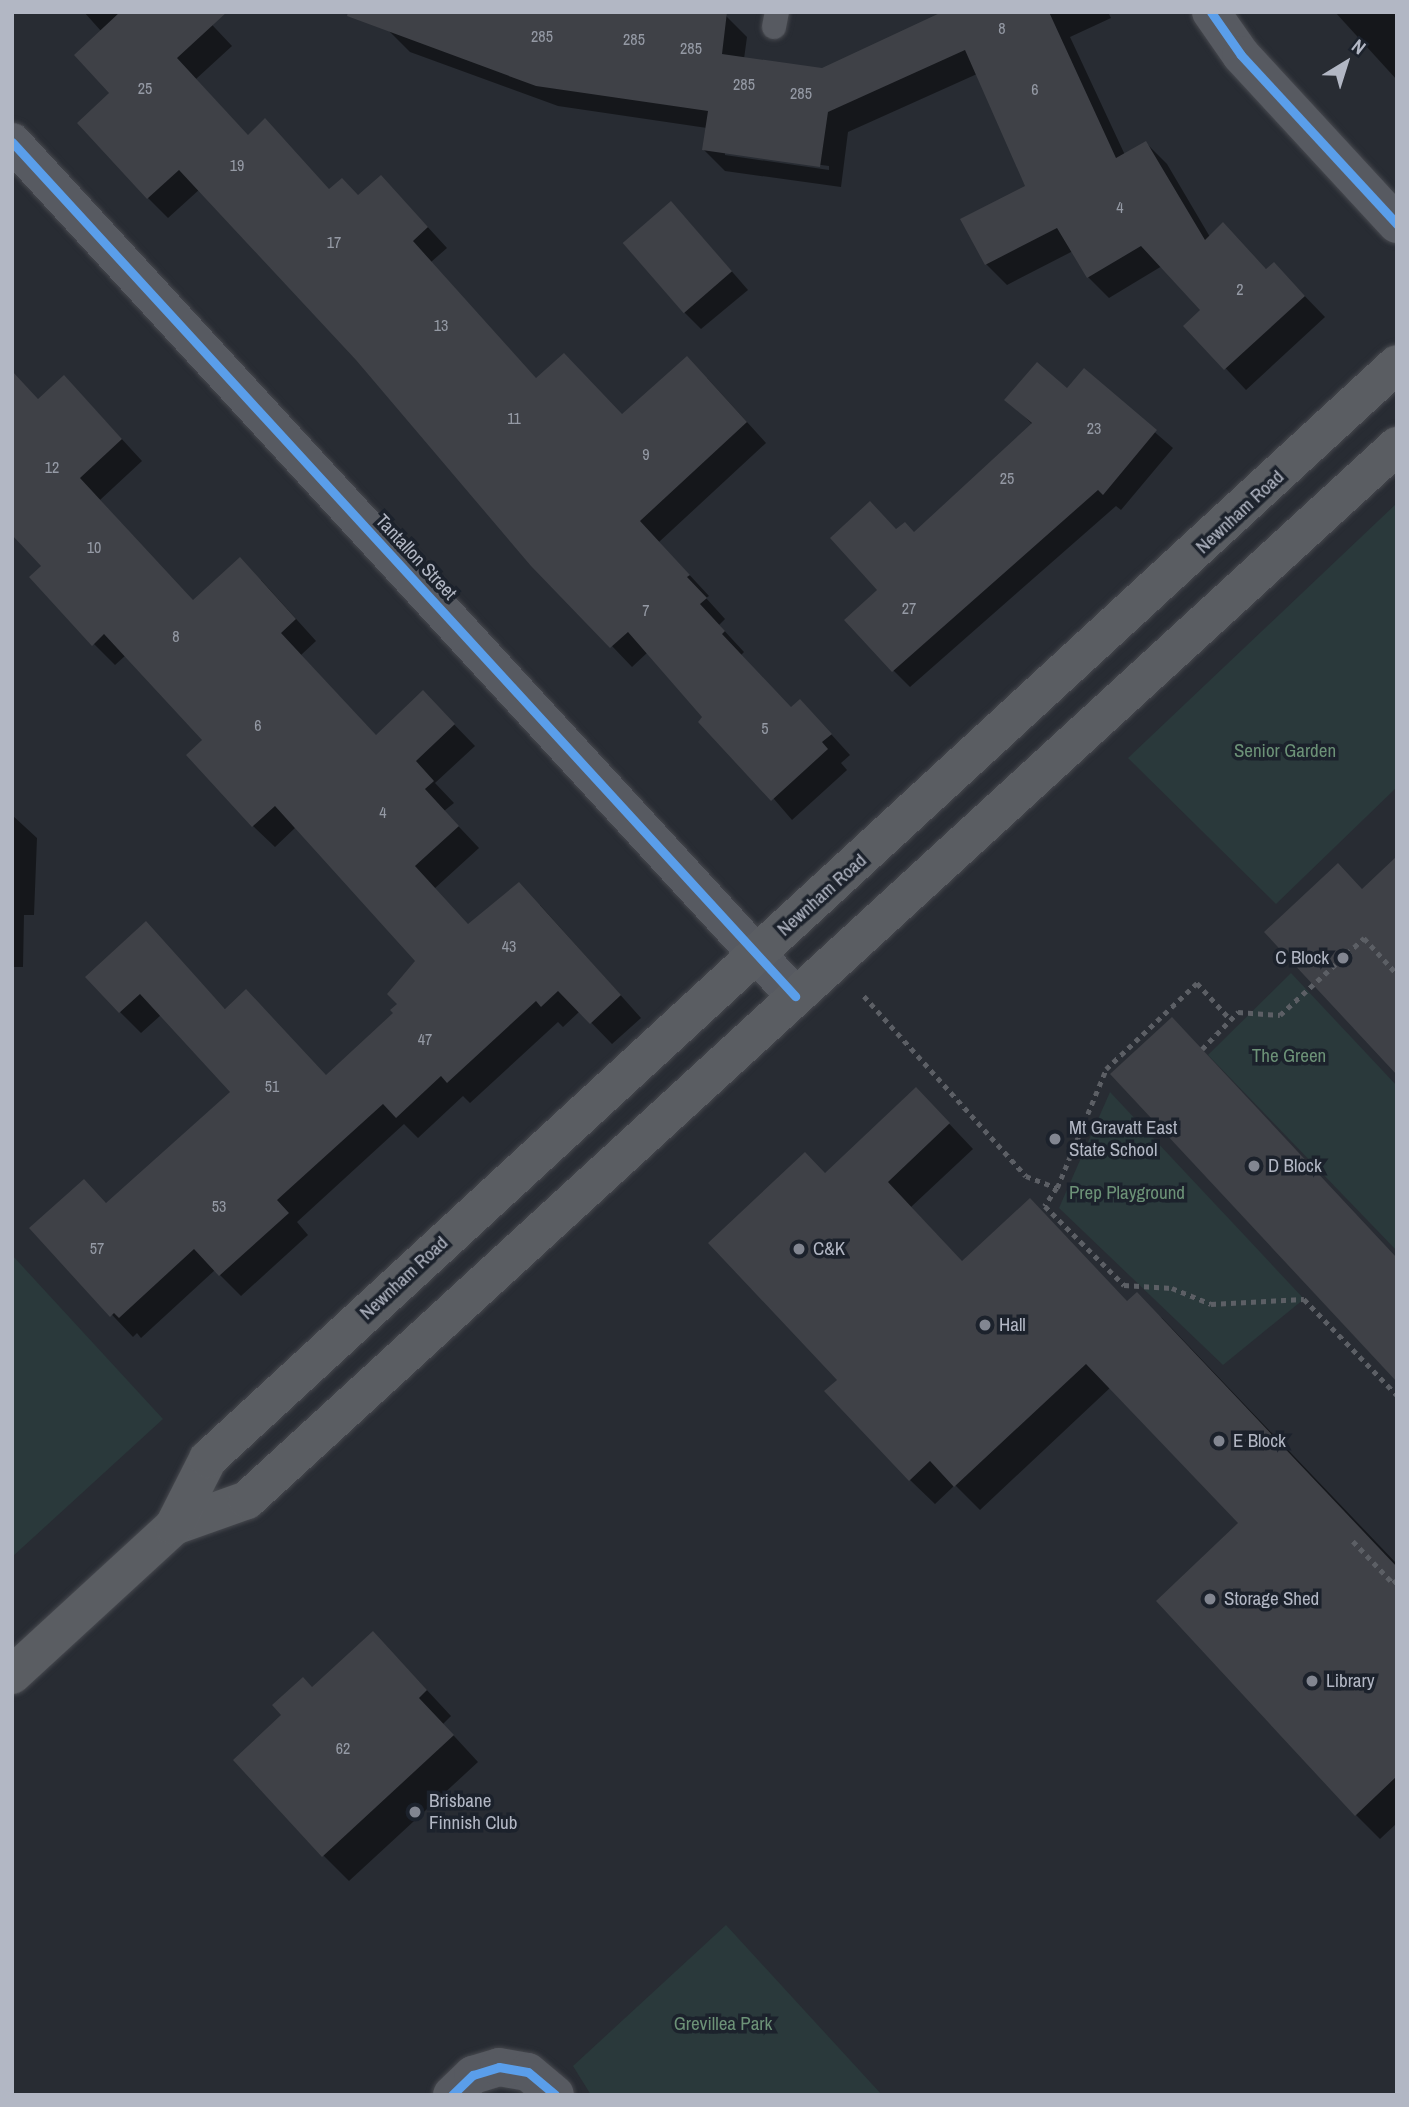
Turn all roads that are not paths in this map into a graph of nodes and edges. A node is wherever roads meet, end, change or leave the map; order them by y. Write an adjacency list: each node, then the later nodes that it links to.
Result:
1 (1211, 12): 3 (street)
2 (12, 142): 6 (street, Tantallon Street)
3 (1397, 224)
4 (1397, 364): 6 (main road, Newnham Road)
5 (1397, 446): 7 (main road, Newnham Road)
6 (757, 954): 7 (street, Tantallon Street); 8 (main road, Newnham Road)
7 (795, 996): 8 (main road, Newnham Road)
8 (174, 1526): 9 (main road, Newnham Road)
9 (12, 1675)
10 (452, 2095): 11 (street)
11 (555, 2095)

